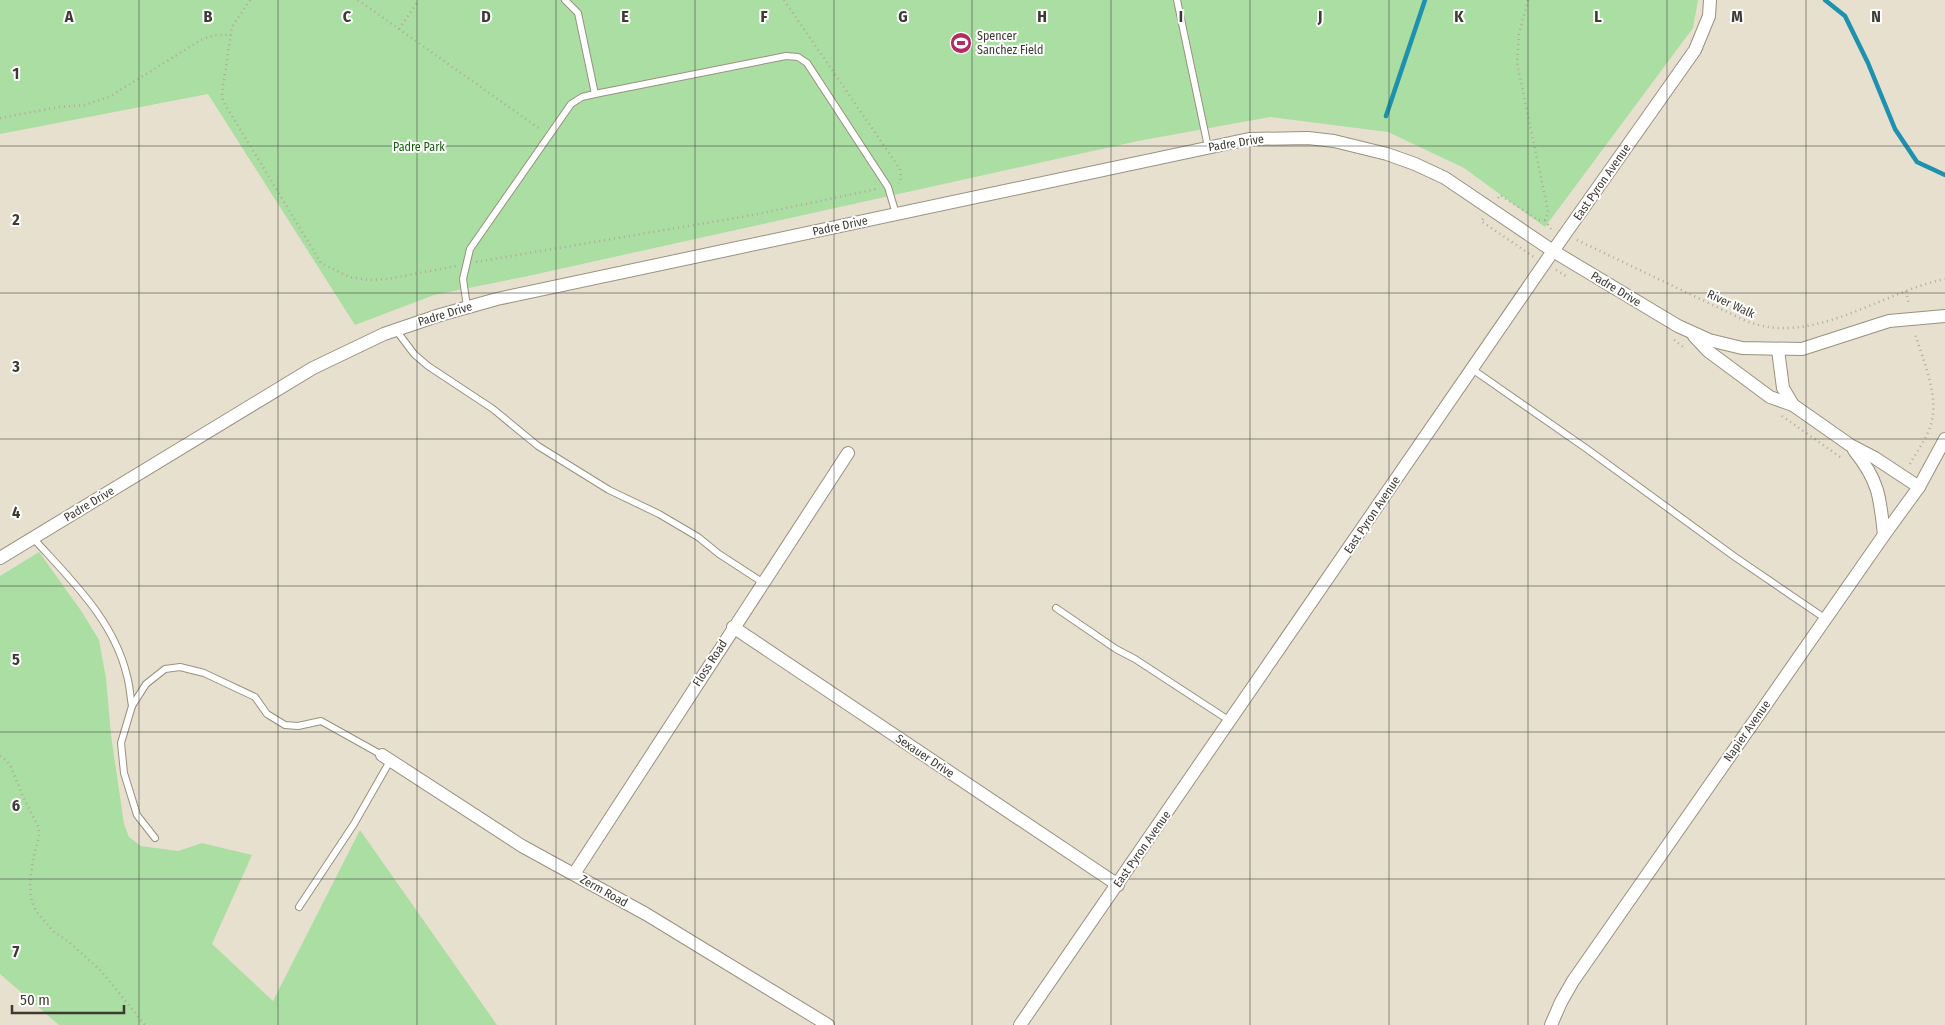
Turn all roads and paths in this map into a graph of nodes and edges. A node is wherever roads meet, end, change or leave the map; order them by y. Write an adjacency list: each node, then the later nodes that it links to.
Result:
1 (250, 0): 10 (path)
2 (358, 0): 9 (path)
3 (419, 0): 9 (path)
4 (565, 0): 11 (lane)
5 (784, 0): 15 (path)
6 (1177, 0): 14 (lane)
7 (1528, 0): 18 (path)
8 (1710, 0): 22 (street, East Pyron Avenue)
9 (399, 29): 13 (path)
10 (232, 36): 12 (path); 24 (path)
11 (595, 94): 13 (lane); 15 (lane)
12 (0, 118)
13 (549, 136): 24 (lane)
14 (1208, 147): 17 (street, Padre Drive); 22 (street, Padre Drive)
15 (888, 187): 17 (lane); 24 (path)
16 (1500, 195): 18 (path)
17 (896, 214): 27 (street, Padre Drive)
18 (1545, 220): 20 (path)
19 (1481, 221): 23 (path)
20 (1552, 230)
21 (1575, 239): 26 (path, River Walk)
22 (1552, 251): 32 (street, Padre Drive); 34 (street, East Pyron Avenue)
23 (1530, 254)
24 (466, 264): 27 (lane)
25 (1945, 279): 26 (path, River Walk)
26 (1906, 291): 28 (path)
27 (467, 307): 31 (street, Padre Drive)
28 (1909, 308)
29 (1945, 316): 33 (street, Padre Drive)
30 (1914, 328): 39 (path)
31 (396, 330): 42 (street, Padre Drive); 44 (lane)
32 (1692, 334): 33 (street, Padre Drive); 35 (street, Padre Drive)
33 (1778, 350): 35 (street, Padre Drive)
34 (1472, 369): 46 (lane); 49 (street, East Pyron Avenue)
35 (1793, 405): 37 (street, Padre Drive)
36 (1945, 439): 40 (street, Napier Avenue)
37 (1850, 444): 40 (street, Padre Drive); 41 (street, Padre Drive)
38 (848, 453): 44 (street, Floss Road)
39 (1908, 467)
40 (1920, 487): 41 (street, Napier Avenue)
41 (1884, 535): 46 (street, Napier Avenue)
42 (33, 538): 43 (street, Padre Drive); 48 (lane)
43 (0, 558)
44 (762, 582): 47 (street, Floss Road)
45 (1056, 608): 49 (lane)
46 (1826, 618): 59 (street, Napier Avenue)
47 (733, 627): 53 (street, Floss Road); 54 (street, Sexauer Drive)
48 (132, 706): 51 (lane); 52 (lane)
49 (1230, 721): 54 (street, East Pyron Avenue)
50 (0, 756): 56 (path)
51 (386, 758): 53 (street, Zerm Road); 55 (lane)
52 (155, 838)
53 (574, 874): 57 (street, Zerm Road)
54 (1118, 885): 58 (street, East Pyron Avenue)
55 (299, 907)
56 (145, 1025)
57 (828, 1025)
58 (1020, 1025)
59 (1551, 1025)

